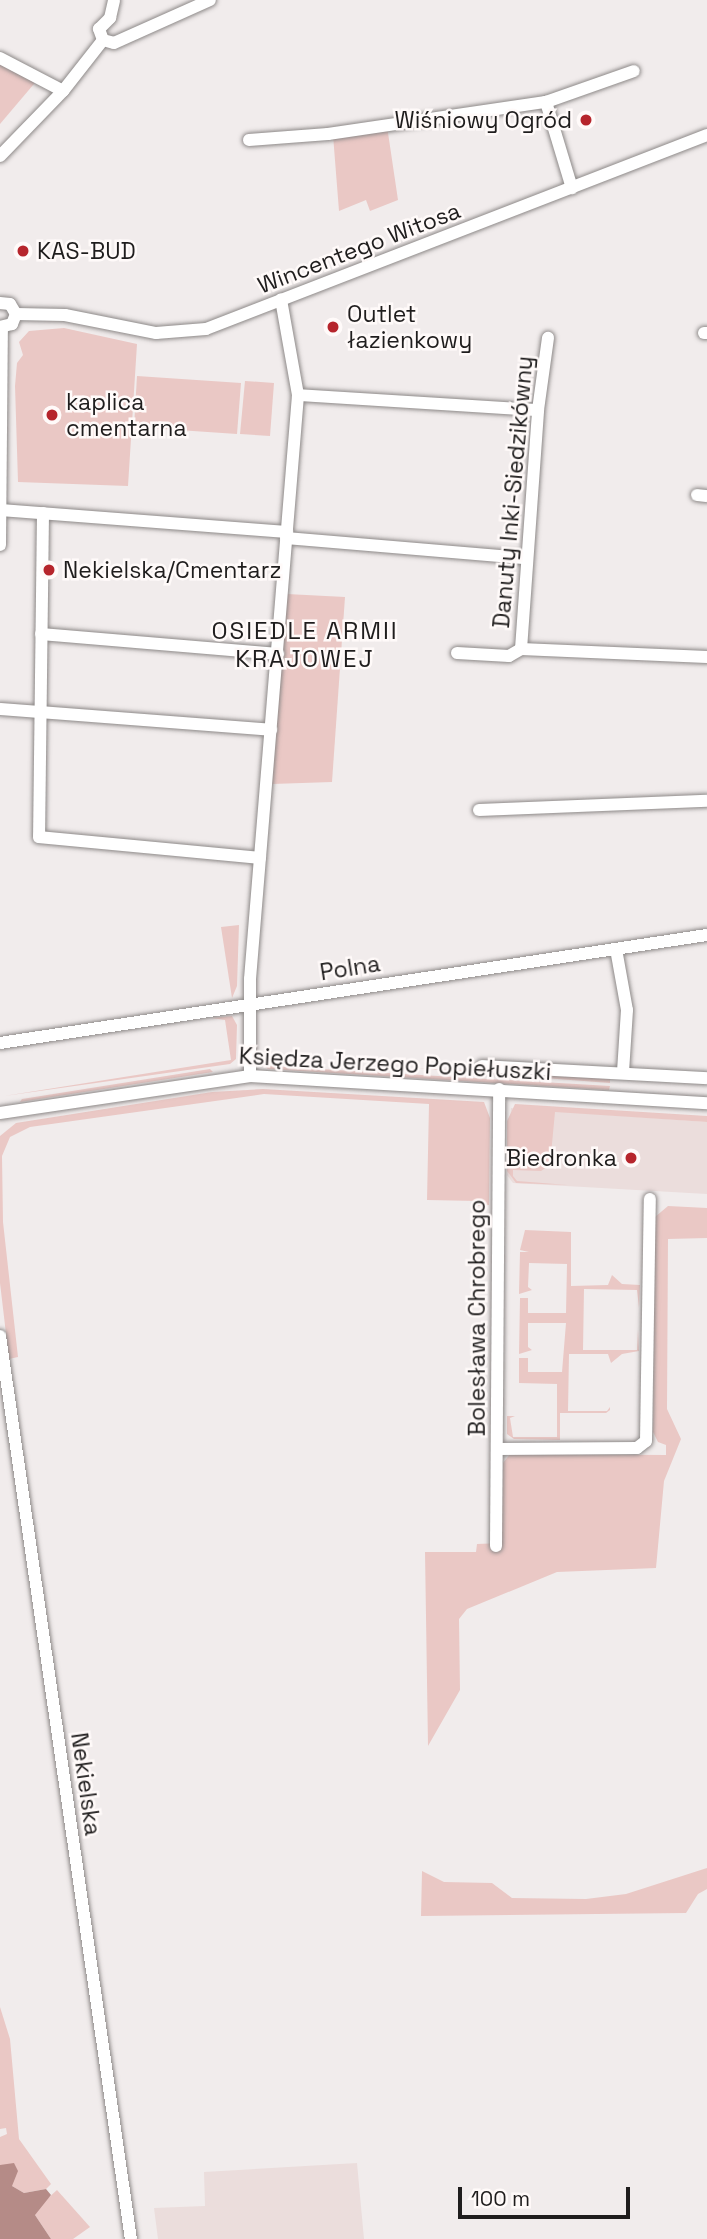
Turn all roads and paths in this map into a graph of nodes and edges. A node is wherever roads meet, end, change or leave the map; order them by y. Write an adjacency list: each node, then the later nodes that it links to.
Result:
1 (114, 0): 3 (street)
2 (210, 0): 4 (street)
3 (110, 18): 4 (street); 5 (street)
4 (123, 36): 5 (street)
5 (103, 40): 8 (street)
6 (0, 58): 8 (street)
7 (634, 71): 9 (street)
8 (63, 91): 12 (street)
9 (546, 102): 11 (street); 13 (street)
10 (707, 135): 13 (street, Wincentego Witosa)
11 (249, 140)
12 (0, 156)
13 (572, 188): 14 (street, Wincentego Witosa)
14 (281, 300): 16 (street, Wincentego Witosa); 19 (street)
15 (0, 303): 16 (street)
16 (16, 314): 17 (street)
17 (1, 327): 21 (street)
18 (548, 338): 20 (street, Danuty Inki-Siedzikówny)
19 (298, 395): 20 (street); 23 (street)
20 (538, 410): 25 (street, Danuty Inki-Siedzikówny)
21 (0, 510): 22 (street); 24 (street)
22 (43, 513): 23 (street); 26 (street)
23 (286, 535): 25 (street); 29 (street)
24 (0, 545)
25 (526, 558): 27 (street, Danuty Inki-Siedzikówny)
26 (41, 634): 29 (street); 32 (street)
27 (521, 649): 28 (street); 30 (street)
28 (457, 653)
29 (278, 654): 33 (street)
30 (707, 657)
31 (0, 709): 32 (street)
32 (41, 711): 33 (street); 36 (street)
33 (271, 730): 36 (street)
34 (707, 801): 35 (street)
35 (479, 810)
36 (260, 858): 39 (street)
37 (707, 935): 38 (street, Polna)
38 (616, 949): 39 (street, Polna); 42 (street)
39 (250, 1005): 40 (street, Polna); 43 (street)
40 (0, 1043)
41 (482, 1066): 42 (street)
42 (623, 1072): 44 (street)
43 (250, 1076): 45 (street, Księdza Jerzego Popiełuszki); 47 (street, Księdza Jerzego Popiełuszki)
44 (707, 1077)
45 (499, 1089): 46 (street, Księdza Jerzego Popiełuszki); 50 (street, Bolesława Chrobrego)
46 (707, 1103)
47 (0, 1113)
48 (650, 1199): 50 (street)
49 (0, 1336): 52 (street, Nekielska)
50 (497, 1448): 51 (street, Bolesława Chrobrego)
51 (496, 1546)
52 (131, 2239)

